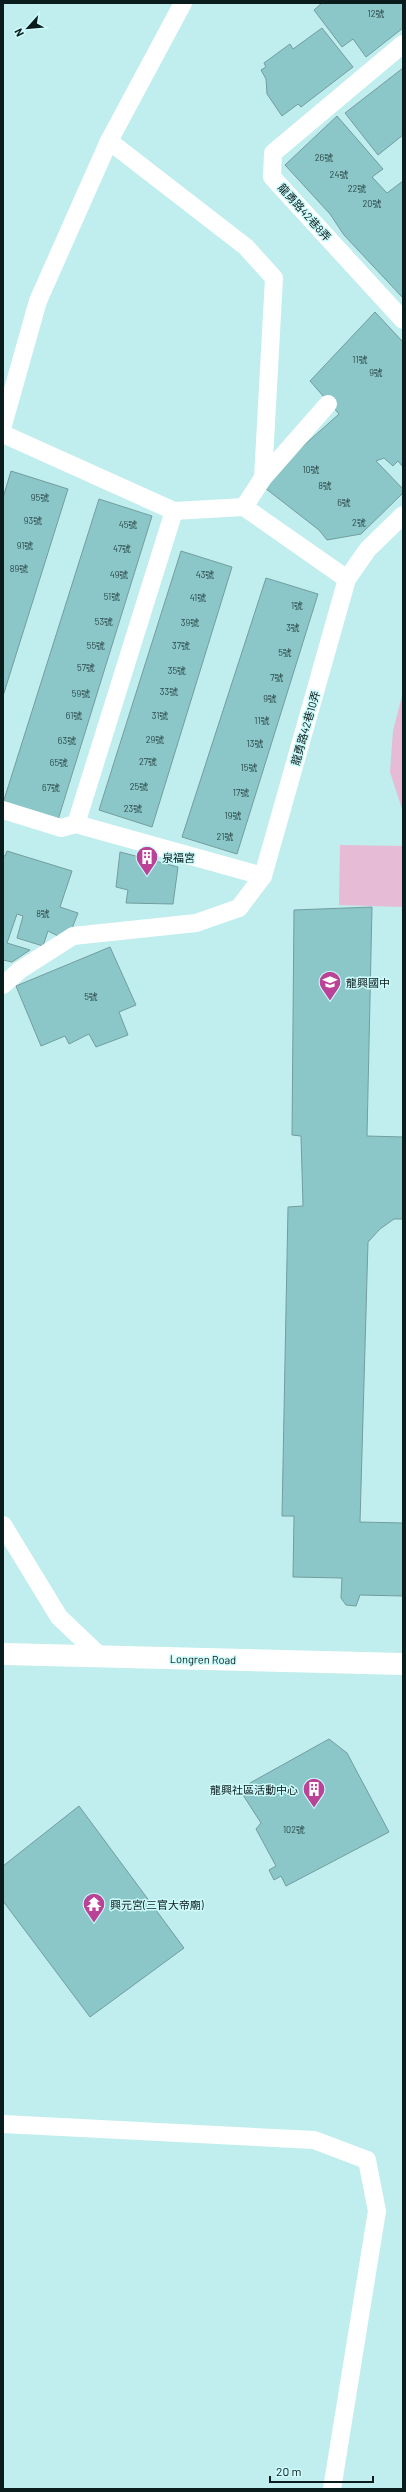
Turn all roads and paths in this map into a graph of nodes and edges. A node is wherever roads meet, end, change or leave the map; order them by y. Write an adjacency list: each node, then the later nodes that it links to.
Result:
1 (183, 3): 3 (lane)
2 (403, 44): 4 (lane, 龍勇路42巷8弄)
3 (109, 141): 6 (lane); 8 (lane)
4 (403, 320)
5 (328, 404): 8 (lane)
6 (3, 425)
7 (3, 434): 10 (lane)
8 (263, 478): 9 (lane)
9 (244, 507): 10 (lane); 12 (lane)
10 (174, 511): 14 (lane)
11 (403, 515): 12 (lane, 龍勇路42巷10弄)
12 (347, 579): 15 (lane, 龍勇路42巷10弄)
13 (3, 810): 14 (lane)
14 (76, 824): 15 (lane)
15 (262, 876): 16 (lane, 龍勇路42巷10弄)
16 (3, 985)
17 (3, 1525): 19 (lane)
18 (3, 1654): 19 (street, Longren Road)
19 (101, 1657): 20 (street, Longren Road)
20 (403, 1664)
21 (3, 2124): 22 (lane)
22 (332, 2489)

